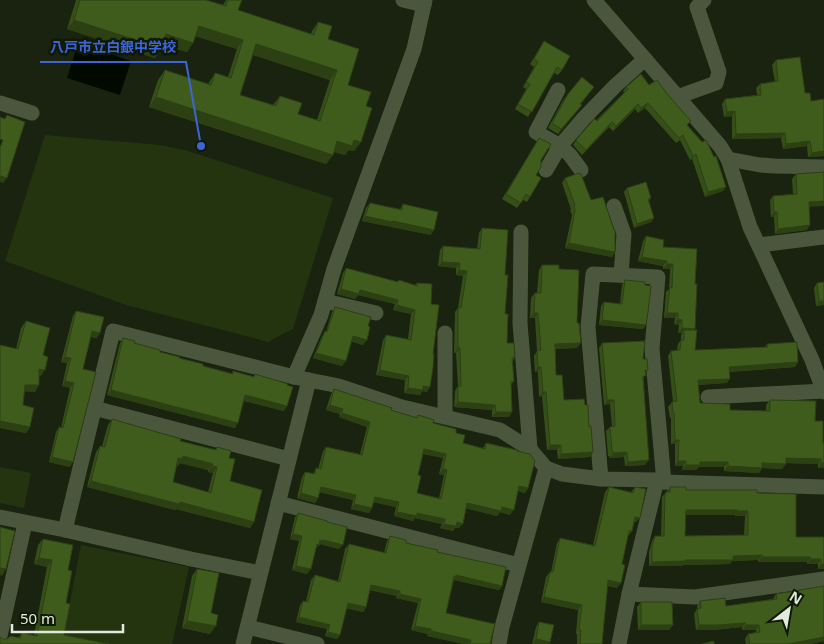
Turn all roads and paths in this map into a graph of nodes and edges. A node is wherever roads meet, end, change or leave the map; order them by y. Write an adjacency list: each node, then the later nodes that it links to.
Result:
1 (404, 0): 4 (street)
2 (594, 0): 5 (street)
3 (703, 0): 7 (street)
4 (424, 2): 20 (street)
5 (645, 59): 7 (street); 10 (street)
6 (558, 90): 10 (street)
7 (677, 97): 11 (street)
8 (0, 103): 9 (street)
9 (32, 113)
10 (560, 146): 13 (street); 14 (street)
11 (728, 159): 12 (street); 18 (street)
12 (824, 167)
13 (546, 170)
14 (581, 170)
15 (614, 206): 19 (street)
16 (521, 232): 28 (street)
17 (824, 237): 18 (street)
18 (759, 245): 24 (street)
19 (621, 275): 31 (street); 32 (street)
20 (325, 301): 21 (street); 23 (street)
21 (376, 313)
22 (445, 334): 27 (street)
23 (302, 378): 26 (street); 27 (street); 29 (street)
24 (824, 392): 25 (street)
25 (708, 397)
26 (94, 408): 29 (street); 37 (street)
27 (445, 416): 28 (street)
28 (530, 449): 30 (street)
29 (289, 459): 34 (street)
30 (546, 468): 31 (street); 38 (street)
31 (602, 480): 32 (street)
32 (660, 481): 33 (street); 41 (street)
33 (824, 487)
34 (278, 503): 38 (street); 39 (street)
35 (0, 517): 36 (street)
36 (25, 523): 37 (street); 43 (street)
37 (65, 530): 39 (street)
38 (519, 565): 46 (street)
39 (260, 573): 42 (street)
40 (824, 579): 41 (street)
41 (629, 594): 47 (street)
42 (248, 627): 44 (street); 45 (street)
43 (0, 636)
44 (243, 644)
45 (316, 644)
46 (499, 644)
47 (619, 644)

